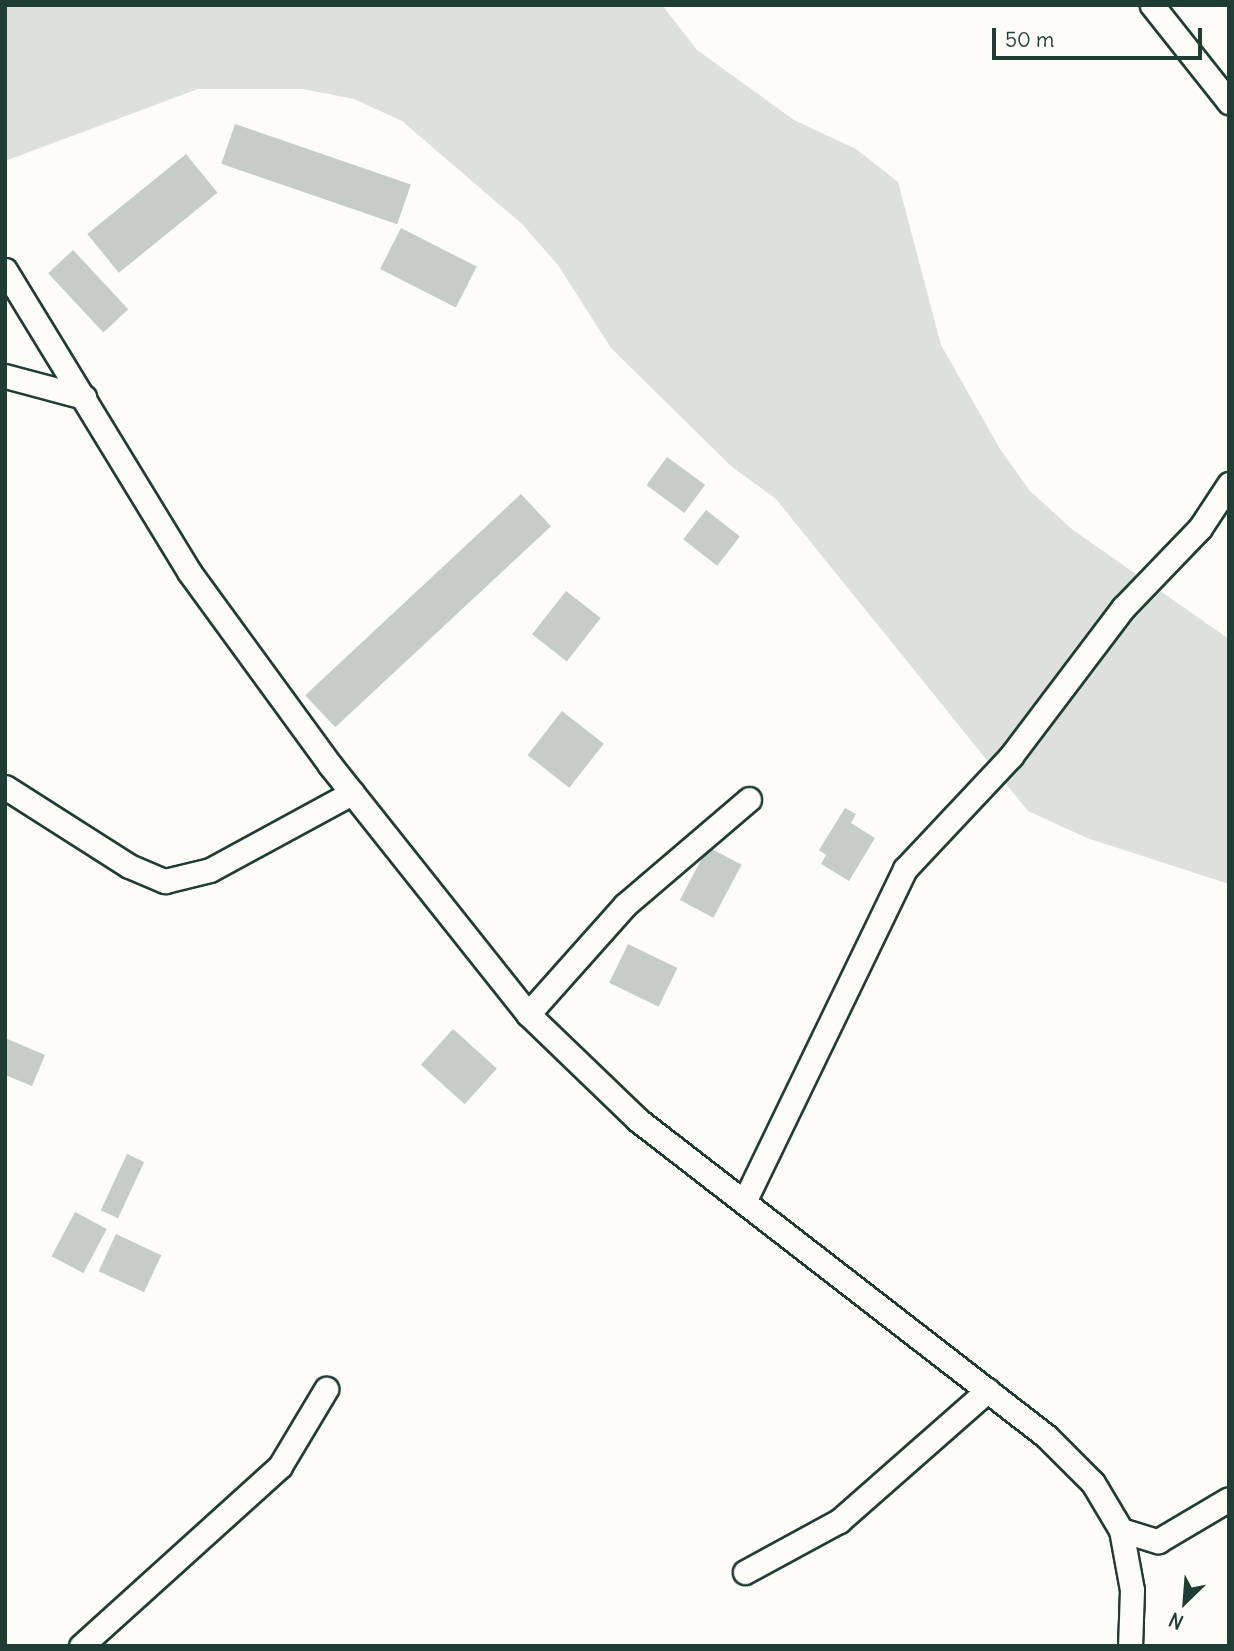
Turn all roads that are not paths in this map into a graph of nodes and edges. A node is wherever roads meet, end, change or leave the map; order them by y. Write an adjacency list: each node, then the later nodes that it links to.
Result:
1 (1152, 5): 2 (street)
2 (1229, 102)
3 (5, 270): 5 (street)
4 (5, 376): 5 (street)
5 (84, 397): 8 (street)
6 (1229, 484): 11 (street)
7 (5, 787): 8 (street)
8 (352, 793): 10 (street)
9 (749, 799): 10 (street)
10 (528, 1014): 11 (street)
11 (745, 1200): 13 (street)
12 (326, 1389): 17 (street)
13 (988, 1390): 15 (street); 16 (street)
14 (1229, 1499): 15 (street)
15 (1121, 1530): 18 (street)
16 (745, 1572)
17 (81, 1646)
18 (1130, 1646)

